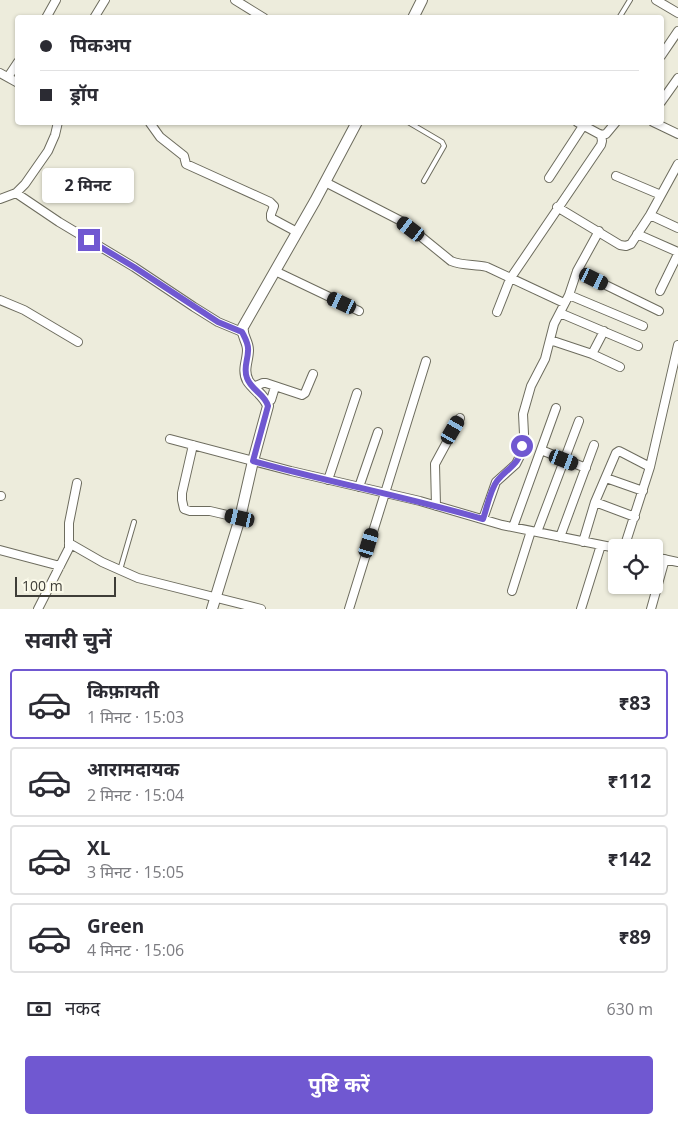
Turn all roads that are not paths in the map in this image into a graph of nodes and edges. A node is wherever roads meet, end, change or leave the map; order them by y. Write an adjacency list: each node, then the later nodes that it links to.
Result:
1 (56, 0): 8 (street)
2 (106, 0): 9 (street)
3 (236, 0): 10 (street)
4 (422, 0): 11 (street)
5 (630, 0): 12 (lane)
6 (656, 0): 7 (street)
7 (678, 13)
8 (48, 15)
9 (96, 15)
10 (259, 15)
11 (414, 15)
12 (621, 15)
13 (678, 31): 14 (street)
14 (664, 52)
15 (15, 65): 16 (street)
16 (3, 76): 18 (street)
17 (678, 78): 19 (street)
18 (15, 82)
19 (664, 98)
20 (57, 125): 36 (street)
21 (151, 125): 43 (street)
22 (355, 125): 35 (street)
23 (413, 125): 34 (lane)
24 (579, 125): 33 (street)
25 (582, 125): 29 (street)
26 (614, 125): 29 (street)
27 (659, 125): 28 (street)
28 (678, 134)
29 (601, 135): 39 (street)
30 (678, 164): 32 (street)
31 (616, 176): 37 (street)
32 (674, 177): 37 (street)
33 (548, 178)
34 (424, 181)
35 (325, 182): 43 (street); 48 (street)
36 (16, 192): 38 (street); 59 (street)
37 (660, 195): 40 (street)
38 (0, 199)
39 (558, 206): 42 (street); 48 (street)
40 (650, 215): 41 (street); 44 (street)
41 (678, 228)
42 (599, 231): 44 (street); 47 (street)
43 (297, 232): 46 (street)
44 (638, 234): 45 (street)
45 (678, 253): 49 (street)
46 (275, 271): 53 (street); 59 (street)
47 (577, 271): 50 (street); 54 (street)
48 (510, 278): 52 (street); 55 (street)
49 (660, 291)
50 (569, 295): 52 (street); 57 (street)
51 (0, 300): 61 (street)
52 (564, 304): 56 (street)
53 (359, 311)
54 (659, 311)
55 (497, 312)
56 (560, 313): 58 (street); 60 (street)
57 (644, 326)
58 (604, 331): 62 (street); 64 (street)
59 (242, 332): 68 (street)
60 (550, 340): 64 (street); 94 (street)
61 (78, 342)
62 (638, 346)
63 (678, 346): 82 (street)
64 (592, 354): 66 (street)
65 (426, 361): 89 (street)
66 (620, 367)
67 (313, 374): 69 (street)
68 (252, 387): 69 (street); 71 (street)
69 (276, 387): 71 (street)
70 (357, 393): 85 (street)
71 (267, 401): 81 (street)
72 (556, 408): 79 (street)
73 (460, 418): 91 (street)
74 (579, 421): 80 (street)
75 (378, 432): 87 (street)
76 (170, 439): 77 (street)
77 (193, 445): 81 (street); 92 (street)
78 (594, 445): 83 (street)
79 (541, 450): 80 (street); 96 (street)
80 (564, 460): 83 (street); 97 (street)
81 (253, 461): 85 (street); 92 (street)
82 (650, 466): 84 (street); 88 (street)
83 (586, 468): 98 (street)
84 (606, 478): 88 (street); 90 (street)
85 (328, 480): 87 (street)
86 (77, 483): 101 (street)
87 (359, 487): 89 (street)
88 (643, 491): 93 (street)
89 (384, 493): 91 (street); 115 (street)
90 (595, 502): 93 (street); 100 (street)
91 (436, 506): 94 (street)
92 (240, 518): 111 (street)
93 (635, 518): 99 (street)
94 (483, 519): 96 (street)
95 (134, 522): 109 (lane)
96 (513, 528): 97 (street)
97 (534, 532): 98 (street); 110 (street)
98 (560, 537): 100 (street)
99 (627, 539)
100 (583, 542): 102 (street)
101 (69, 543): 108 (street); 109 (street)
102 (601, 545): 103 (street); 116 (street)
103 (608, 546)
104 (0, 550): 108 (street)
105 (663, 558): 106 (street)
106 (666, 559): 107 (street); 117 (street)
107 (678, 562)
108 (60, 566): 112 (street)
109 (120, 570): 111 (street)
110 (512, 591)
111 (215, 598): 113 (street); 114 (street)
112 (38, 609)
113 (212, 609)
114 (261, 609)
115 (349, 609)
116 (581, 609)
117 (651, 609)

